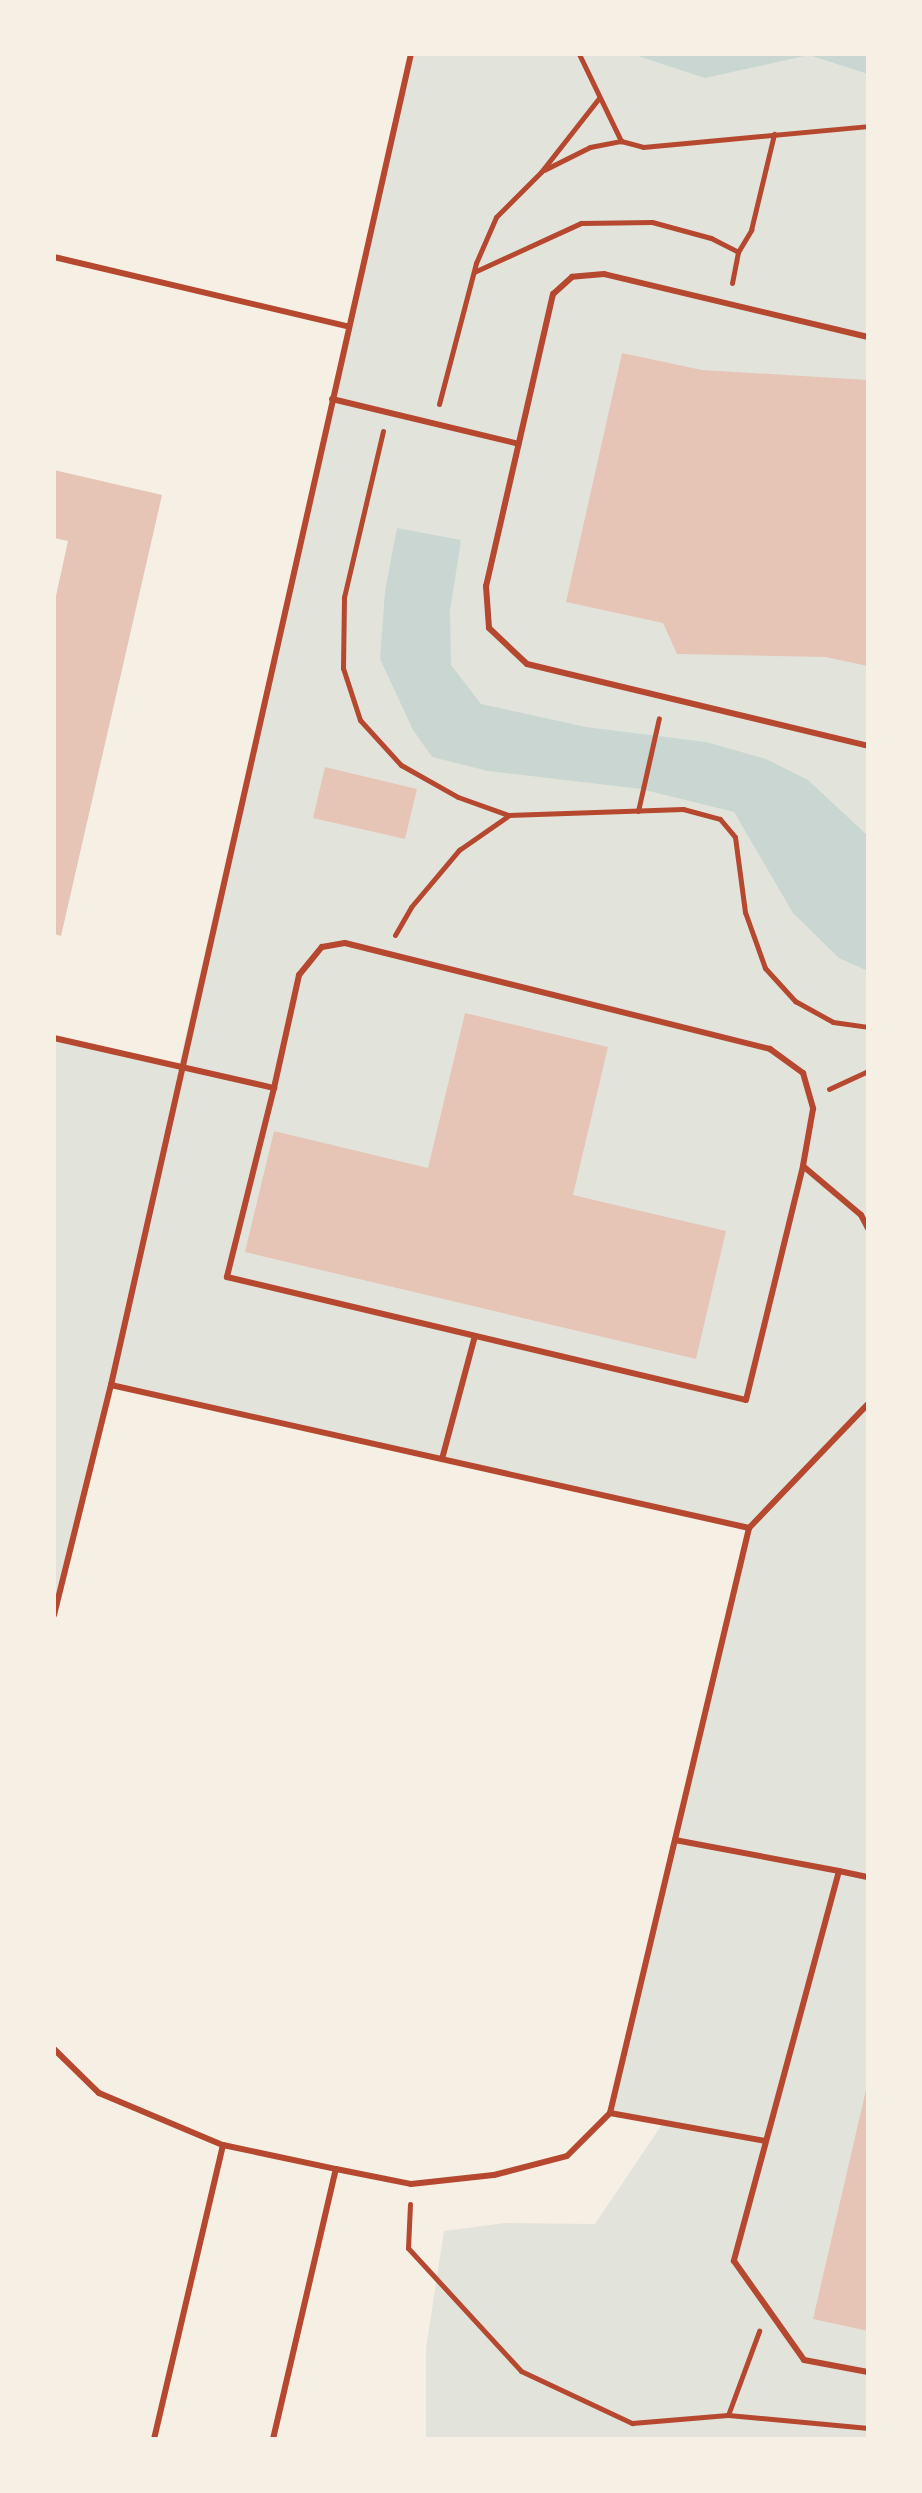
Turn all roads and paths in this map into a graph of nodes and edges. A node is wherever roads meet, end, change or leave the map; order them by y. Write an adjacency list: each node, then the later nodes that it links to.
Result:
1 (411, 54): 12 (lane)
2 (579, 54): 3 (path)
3 (599, 98): 6 (path); 7 (path)
4 (868, 126): 5 (path)
5 (774, 134): 6 (path); 8 (path)
6 (621, 141): 7 (path)
7 (541, 172): 10 (path)
8 (738, 252): 10 (path); 11 (path)
9 (54, 257): 12 (lane)
10 (474, 272): 16 (path)
11 (728, 303): 13 (lane); 17 (lane)
12 (349, 327): 14 (lane)
13 (868, 337)
14 (332, 399): 15 (lane); 25 (lane)
15 (387, 412): 16 (lane); 21 (path)
16 (434, 424): 17 (lane)
17 (519, 444): 19 (lane)
18 (657, 729): 20 (path)
19 (868, 746)
20 (638, 811): 21 (path); 23 (path)
21 (508, 815): 22 (path)
22 (385, 953): 27 (lane); 28 (lane)
23 (868, 1027)
24 (54, 1038): 25 (lane)
25 (179, 1066): 27 (lane); 32 (lane)
26 (868, 1071): 28 (path)
27 (274, 1088): 31 (lane)
28 (810, 1098): 29 (lane)
29 (803, 1166): 30 (lane); 31 (lane)
30 (868, 1228)
31 (475, 1336): 34 (lane)
32 (111, 1385): 34 (lane); 36 (lane)
33 (868, 1404): 35 (lane)
34 (442, 1459): 35 (lane)
35 (749, 1528): 37 (lane)
36 (54, 1615)
37 (675, 1840): 38 (lane); 41 (lane)
38 (839, 1871): 39 (lane); 42 (lane)
39 (868, 1877)
40 (54, 2049): 43 (lane)
41 (610, 2113): 42 (lane); 45 (lane)
42 (766, 2141): 46 (lane)
43 (223, 2145): 44 (lane); 50 (lane)
44 (336, 2169): 45 (lane); 51 (lane)
45 (411, 2184): 48 (path)
46 (767, 2308): 47 (lane); 48 (path)
47 (868, 2372)
48 (728, 2415): 49 (path)
49 (868, 2428)
50 (154, 2439)
51 (273, 2439)

